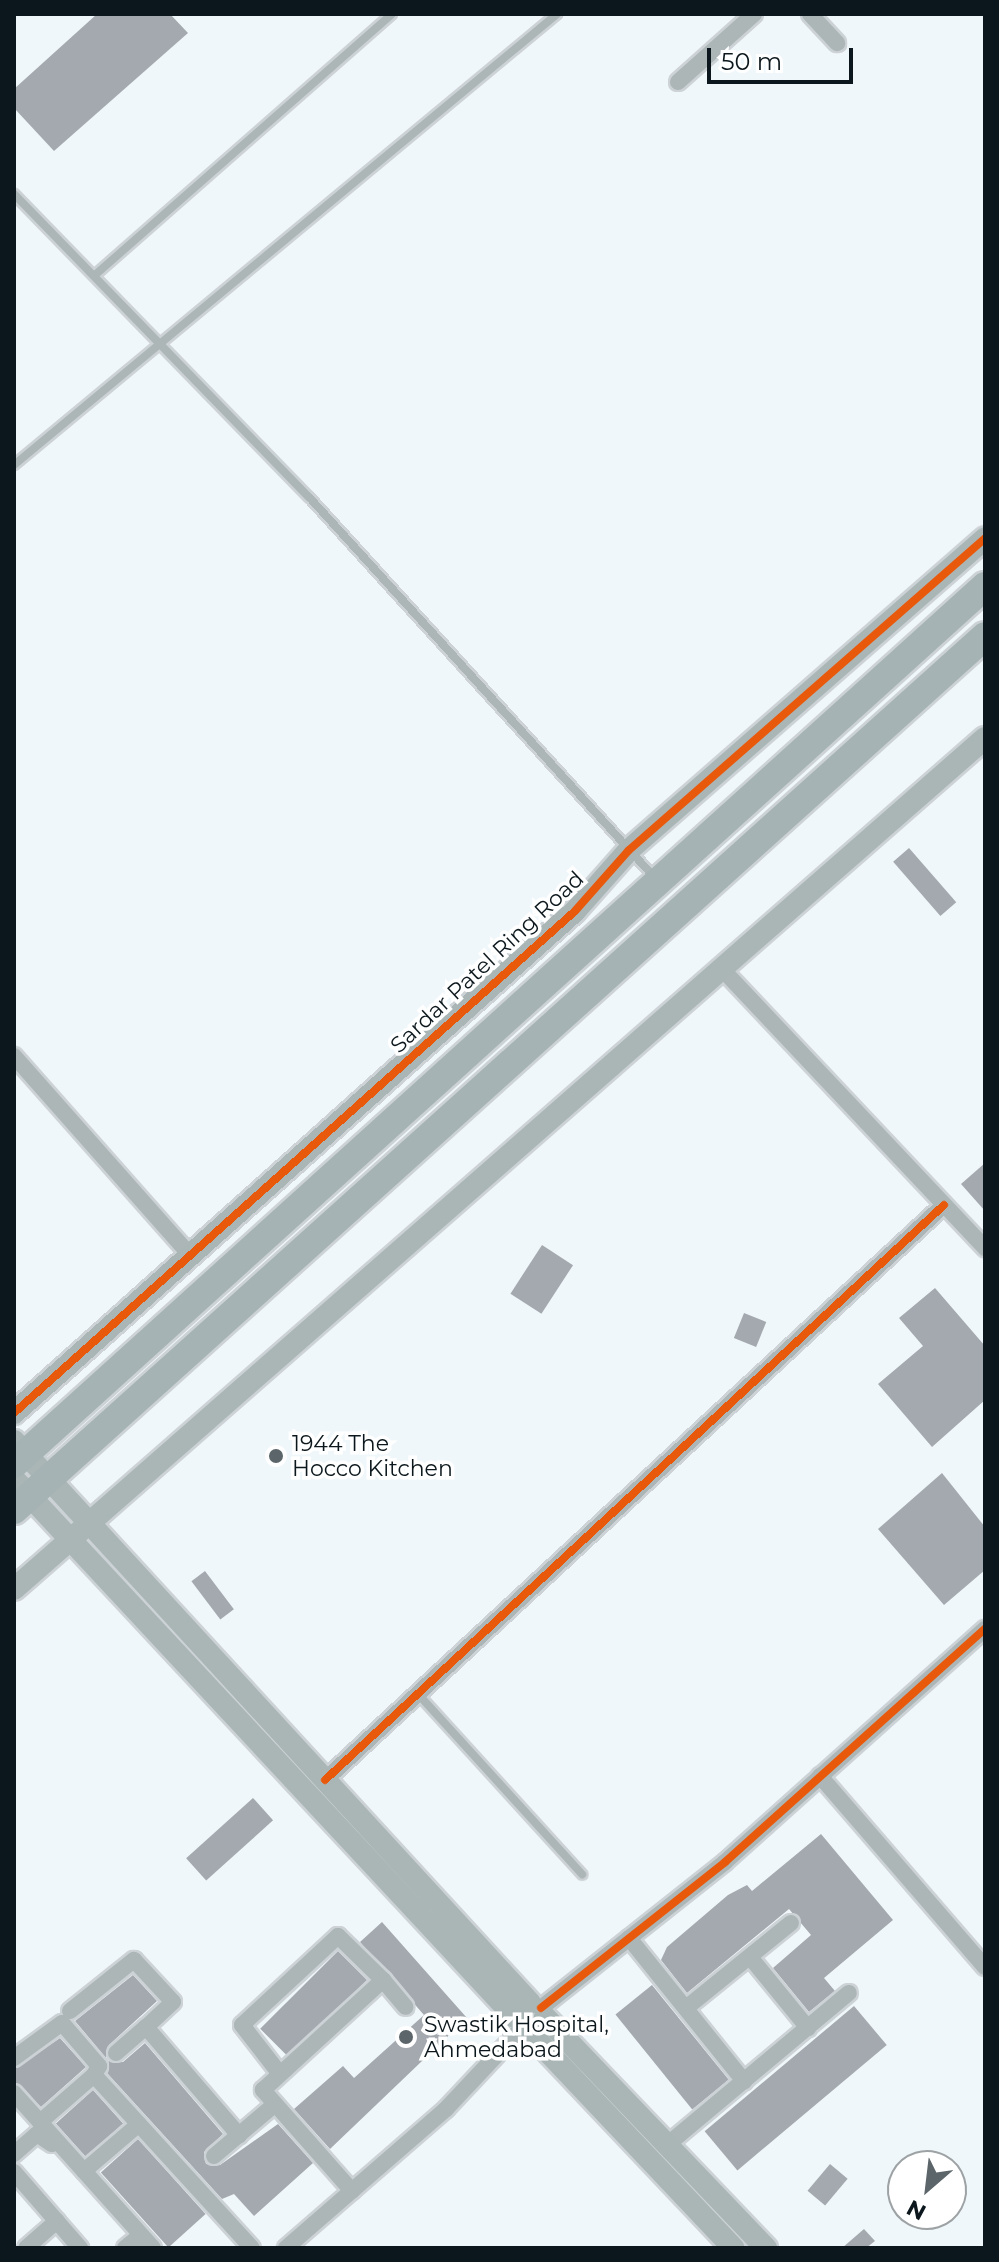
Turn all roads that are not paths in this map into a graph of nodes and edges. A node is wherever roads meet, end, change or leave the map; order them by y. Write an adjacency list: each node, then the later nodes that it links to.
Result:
1 (392, 14): 8 (lane)
2 (557, 14): 9 (lane)
3 (754, 14): 6 (street)
4 (810, 14): 5 (street)
5 (837, 43)
6 (678, 82)
7 (14, 194): 8 (lane)
8 (95, 275): 9 (lane)
9 (162, 342): 10 (lane); 15 (lane)
10 (14, 465)
11 (985, 538): 15 (street, Sardar Patel Ring Road)
12 (985, 586): 16 (highway)
13 (985, 636): 24 (highway)
14 (985, 738): 17 (street)
15 (629, 850): 16 (lane); 21 (street, Sardar Patel Ring Road)
16 (659, 882): 23 (highway)
17 (724, 971): 19 (street); 25 (street)
18 (14, 1056): 21 (street)
19 (944, 1205): 20 (street); 29 (street)
20 (985, 1248)
21 (188, 1253): 22 (street, Sardar Patel Ring Road)
22 (14, 1413)
23 (19, 1453): 24 (street)
24 (26, 1492): 25 (street); 26 (street)
25 (89, 1526): 26 (street); 31 (street)
26 (67, 1540): 27 (street); 42 (street)
27 (14, 1589)
28 (985, 1629): 30 (street)
29 (418, 1694): 31 (street); 32 (lane)
30 (820, 1776): 34 (street); 36 (street)
31 (325, 1780): 42 (street)
32 (582, 1874)
33 (791, 1923): 35 (street)
34 (629, 1938): 40 (street); 42 (street)
35 (750, 1957): 40 (street); 44 (street)
36 (985, 1967)
37 (383, 1980): 39 (street); 47 (street); 47 (street)
38 (849, 1993): 44 (street)
39 (406, 2007)
40 (686, 2008): 49 (street)
41 (70, 2011): 43 (street)
42 (530, 2018): 55 (street); 60 (street); 68 (street)
43 (146, 2027): 45 (street); 54 (street)
44 (808, 2028): 49 (street)
45 (116, 2053)
46 (14, 2058): 48 (street)
47 (280, 2074): 51 (street)
48 (94, 2075): 52 (street); 53 (street)
49 (744, 2081): 55 (street)
50 (14, 2093): 52 (street)
51 (274, 2105): 54 (street); 60 (street)
52 (40, 2122): 58 (street)
53 (139, 2124): 58 (street); 66 (street)
54 (239, 2135): 57 (street)
55 (667, 2145): 69 (street)
56 (14, 2154): 62 (street)
57 (214, 2156)
58 (84, 2171): 65 (street)
59 (14, 2172): 61 (street)
60 (352, 2191): 67 (street)
61 (57, 2221): 63 (street); 64 (street)
62 (134, 2245)
63 (26, 2248)
64 (80, 2248)
65 (153, 2248)
66 (252, 2248)
67 (286, 2248)
68 (733, 2248)
69 (766, 2248)

